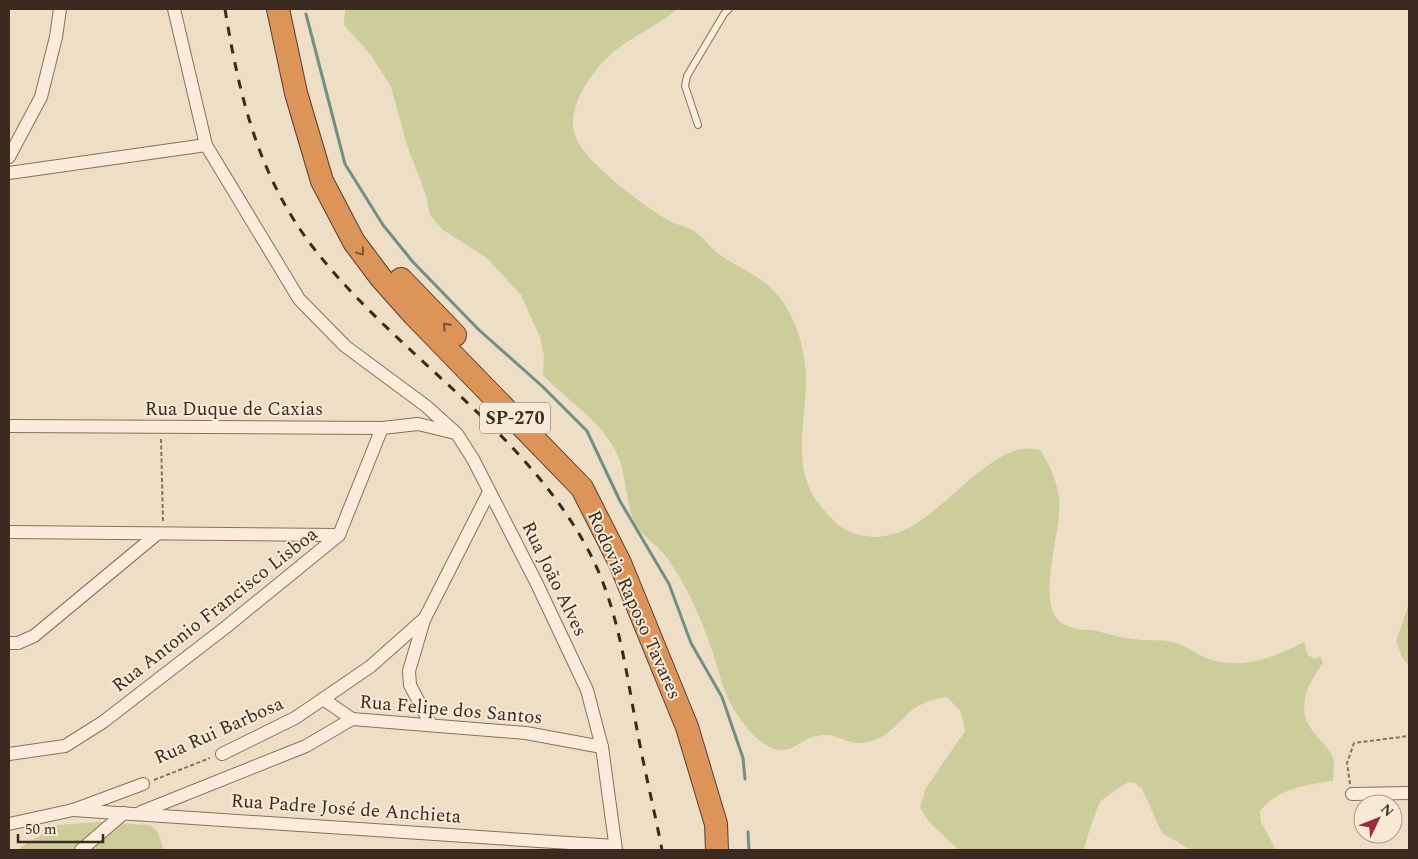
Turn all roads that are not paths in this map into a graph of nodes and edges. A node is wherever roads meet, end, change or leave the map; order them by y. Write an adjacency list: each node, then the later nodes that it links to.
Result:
1 (60, 9): 8 (street)
2 (174, 9): 7 (street, Rua João Alves)
3 (278, 9): 33 (highway, Rodovia Raposo Tavares / SP-270, one-way to 33)
4 (290, 9): 34 (highway, Rodovia Raposo Tavares / SP-270, one-way to 4)
5 (729, 9): 6 (lane)
6 (698, 125)
7 (206, 145): 9 (street); 12 (street, Rua João Alves)
8 (9, 158)
9 (9, 173)
10 (9, 426): 11 (street, Rua Duque de Caxias)
11 (382, 428): 12 (street, Rua Duque de Caxias); 16 (street, Rua Antonio Francisco Lisboa)
12 (457, 434): 13 (street, Rua João Alves)
13 (490, 492): 17 (street, Rua Rui Barbosa); 22 (street, Rua João Alves)
14 (9, 532): 15 (street)
15 (157, 534): 16 (street); 18 (street)
16 (339, 535): 23 (street, Rua Antonio Francisco Lisboa)
17 (425, 618): 19 (street, Rua Rui Barbosa); 21 (street)
18 (9, 643)
19 (323, 699): 20 (street); 24 (street, Rua Rui Barbosa)
20 (352, 719): 21 (street, Rua Felipe dos Santos); 29 (street, Rua Felipe dos Santos)
21 (431, 725): 22 (street, Rua Felipe dos Santos)
22 (602, 747): 31 (street, Rua João Alves)
23 (9, 754)
24 (222, 754)
25 (143, 784): 28 (street, Rua Rui Barbosa)
26 (1409, 793): 27 (street)
27 (1352, 794)
28 (74, 810): 29 (street, Rua Padre José de Anchieta); 30 (street, Rua Rui Barbosa)
29 (130, 813): 31 (street, Rua Padre José de Anchieta); 32 (street)
30 (9, 824)
31 (615, 848)
32 (81, 850)
33 (717, 850)
34 (731, 850)

